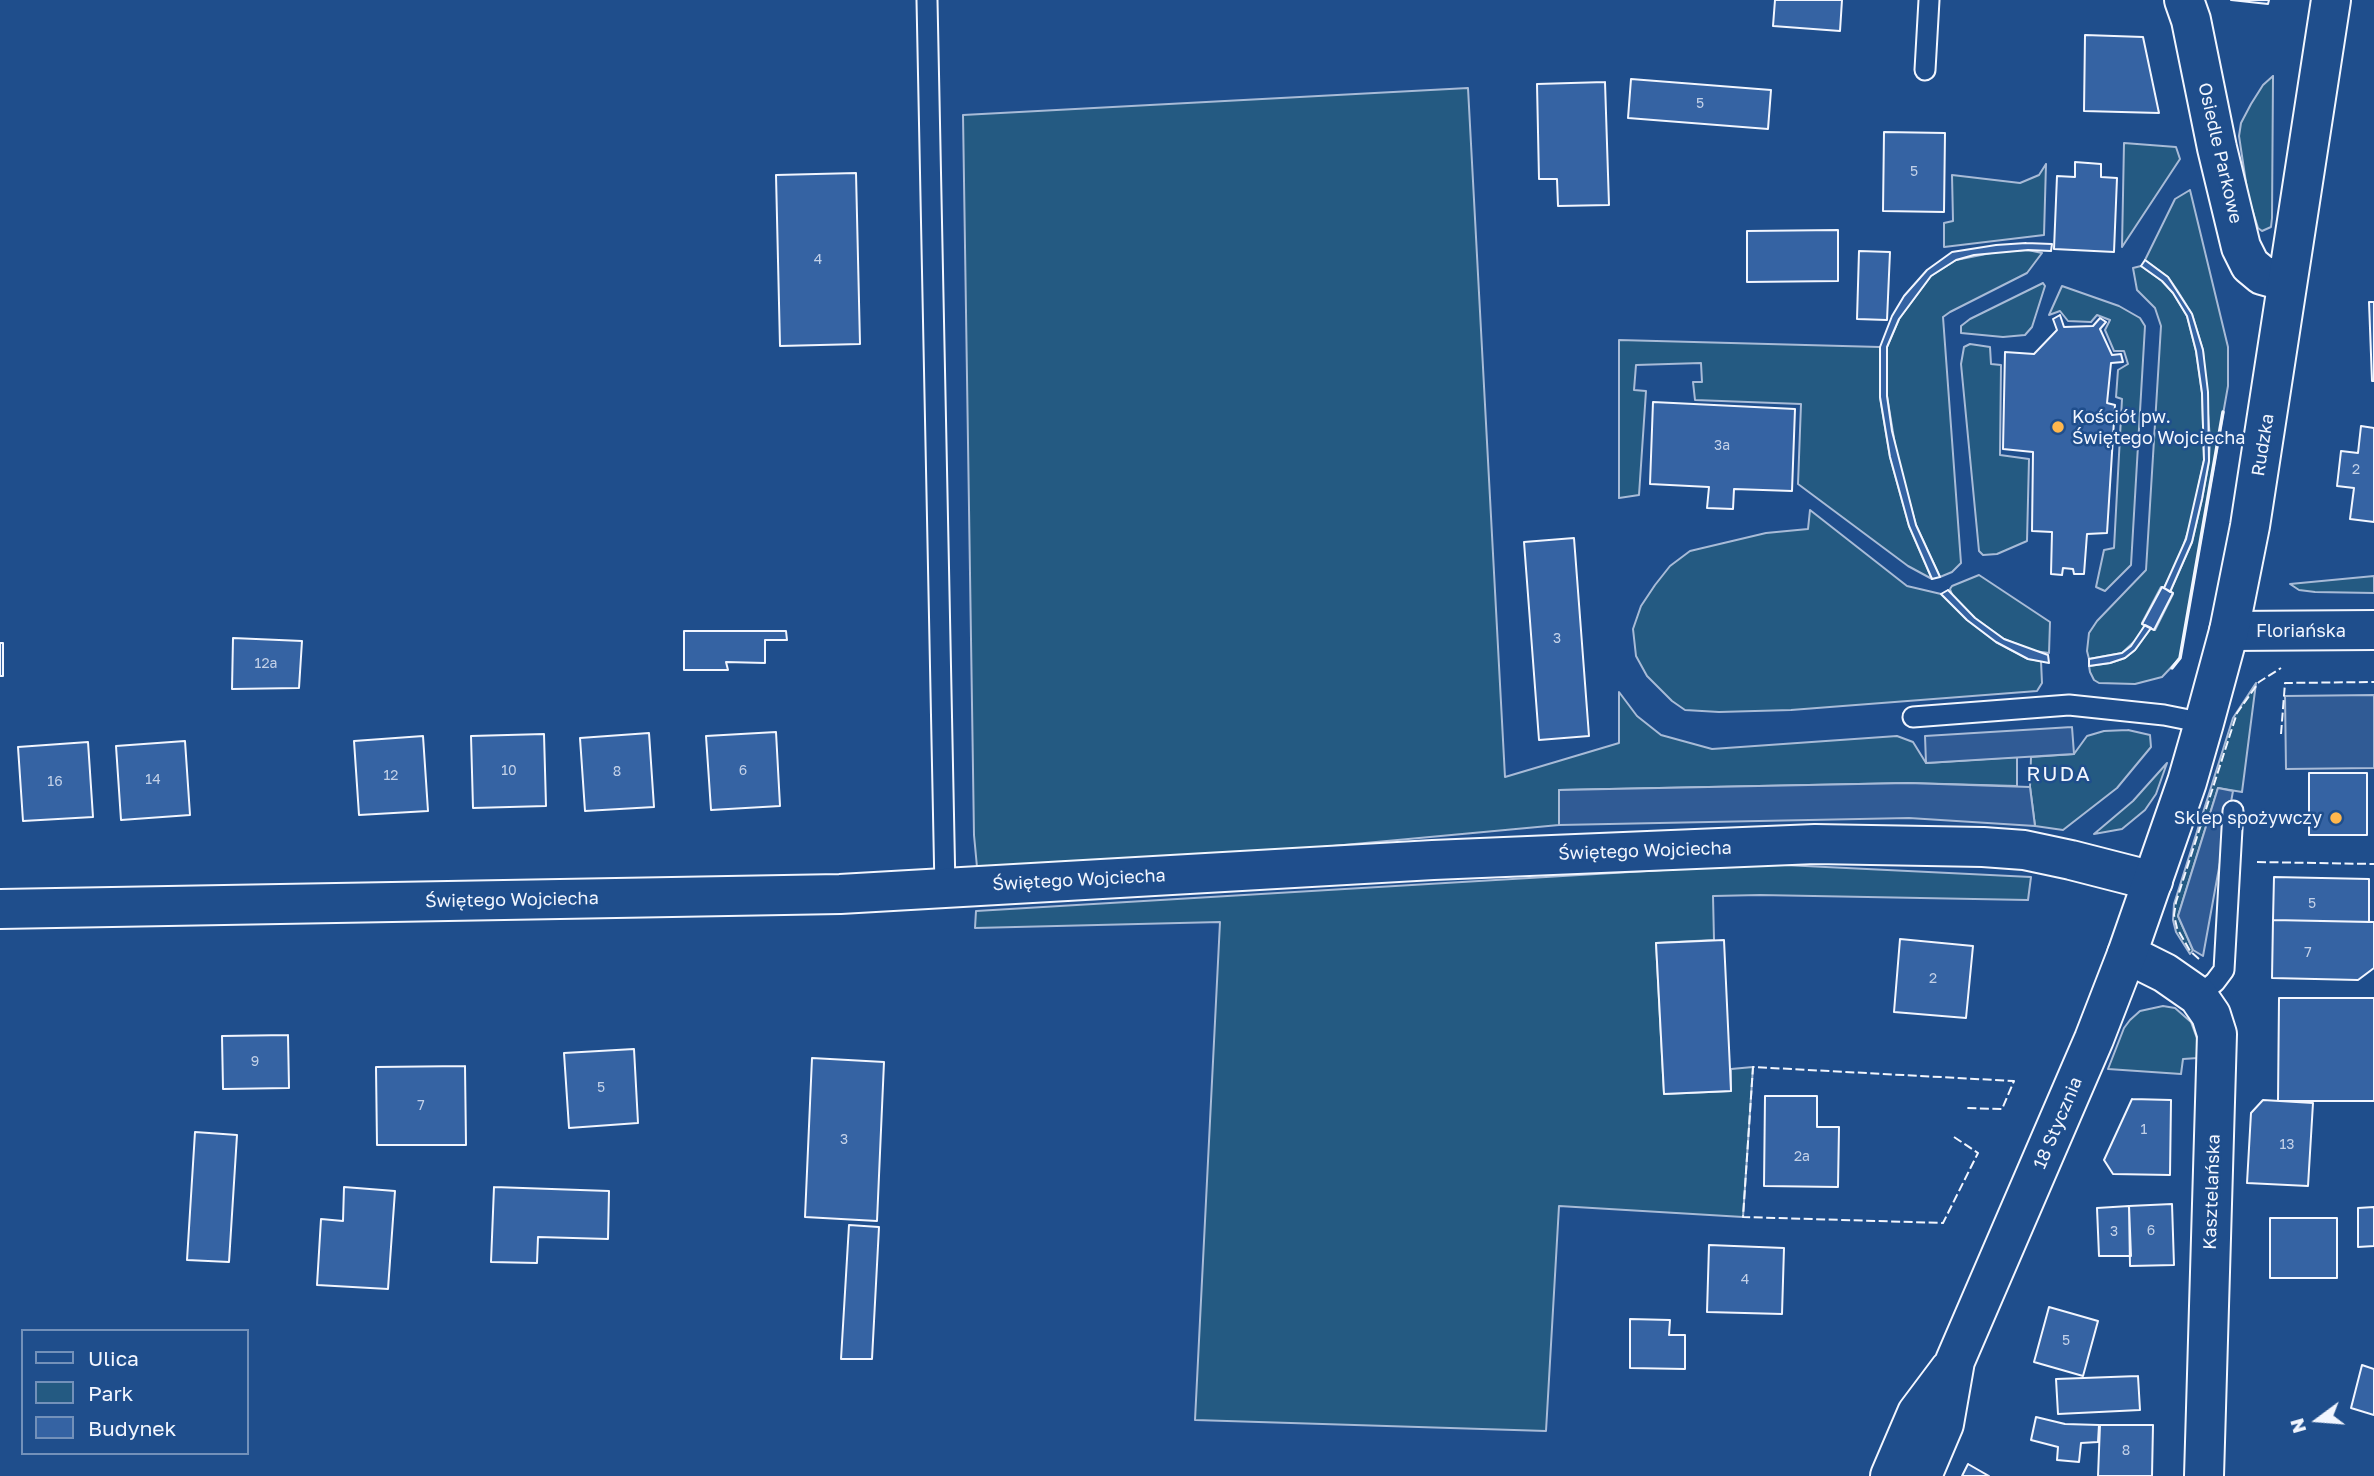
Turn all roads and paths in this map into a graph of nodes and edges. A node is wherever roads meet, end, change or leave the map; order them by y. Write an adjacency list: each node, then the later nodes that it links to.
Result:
1 (927, 0): 13 (lane)
2 (1929, 0): 5 (lane)
3 (2184, 0): 6 (street, Osiedle Parkowe)
4 (2331, 0): 6 (street, Rudzka)
5 (1925, 69)
6 (2287, 282): 8 (street, Rudzka)
7 (2374, 630): 8 (street, Floriańska)
8 (2228, 631): 10 (street, Rudzka)
9 (1913, 717): 10 (lane)
10 (2204, 723): 12 (street, Rudzka)
11 (2233, 811): 16 (lane)
12 (2153, 881): 13 (street, Świętego Wojciecha); 15 (street, 18 Stycznia)
13 (945, 888): 14 (street, Świętego Wojciecha)
14 (0, 909)
15 (2127, 954): 16 (street, Kasztelańska); 17 (street, 18 Stycznia)
16 (2198, 996): 20 (street, Kasztelańska)
17 (1955, 1361): 18 (street, 18 Stycznia); 19 (street, 18 Stycznia)
18 (1889, 1476)
19 (1922, 1476)
20 (2204, 1476)

